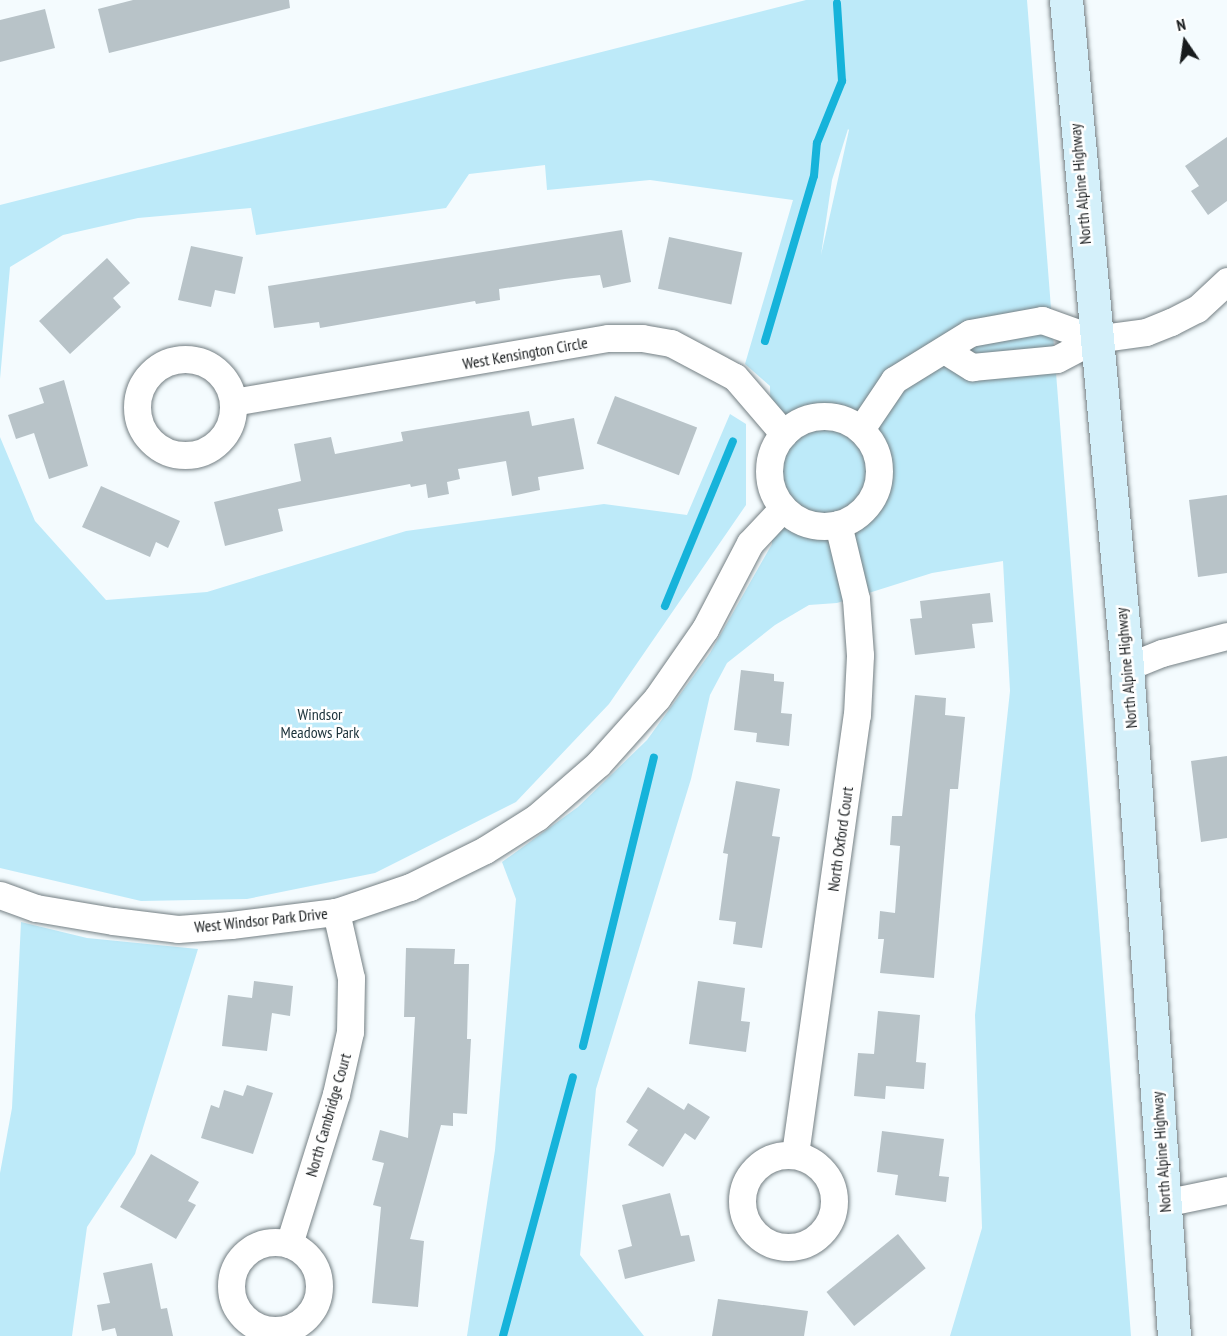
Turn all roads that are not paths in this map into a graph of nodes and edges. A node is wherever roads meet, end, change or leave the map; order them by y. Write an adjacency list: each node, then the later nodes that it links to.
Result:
1 (1066, 0): 3 (main road, North Alpine Highway)
2 (1227, 281): 3 (street)
3 (1095, 339): 4 (street); 4 (street); 11 (main road, North Alpine Highway)
4 (946, 351): 6 (street)
5 (233, 402): 7 (street, West Kensington Circle)
6 (861, 429): 7 (street); 9 (street)
7 (784, 434): 8 (street)
8 (783, 508): 9 (street); 13 (street, West Windsor Park Drive)
9 (838, 524): 14 (street, North Oxford Court)
10 (1227, 636): 11 (street)
11 (1126, 667): 16 (main road, North Alpine Highway)
12 (0, 895): 13 (street, West Windsor Park Drive)
13 (336, 912): 17 (street, North Cambridge Court)
14 (795, 1154)
15 (1227, 1190): 16 (street)
16 (1164, 1203): 18 (main road, North Alpine Highway)
17 (288, 1244)
18 (1174, 1336)

